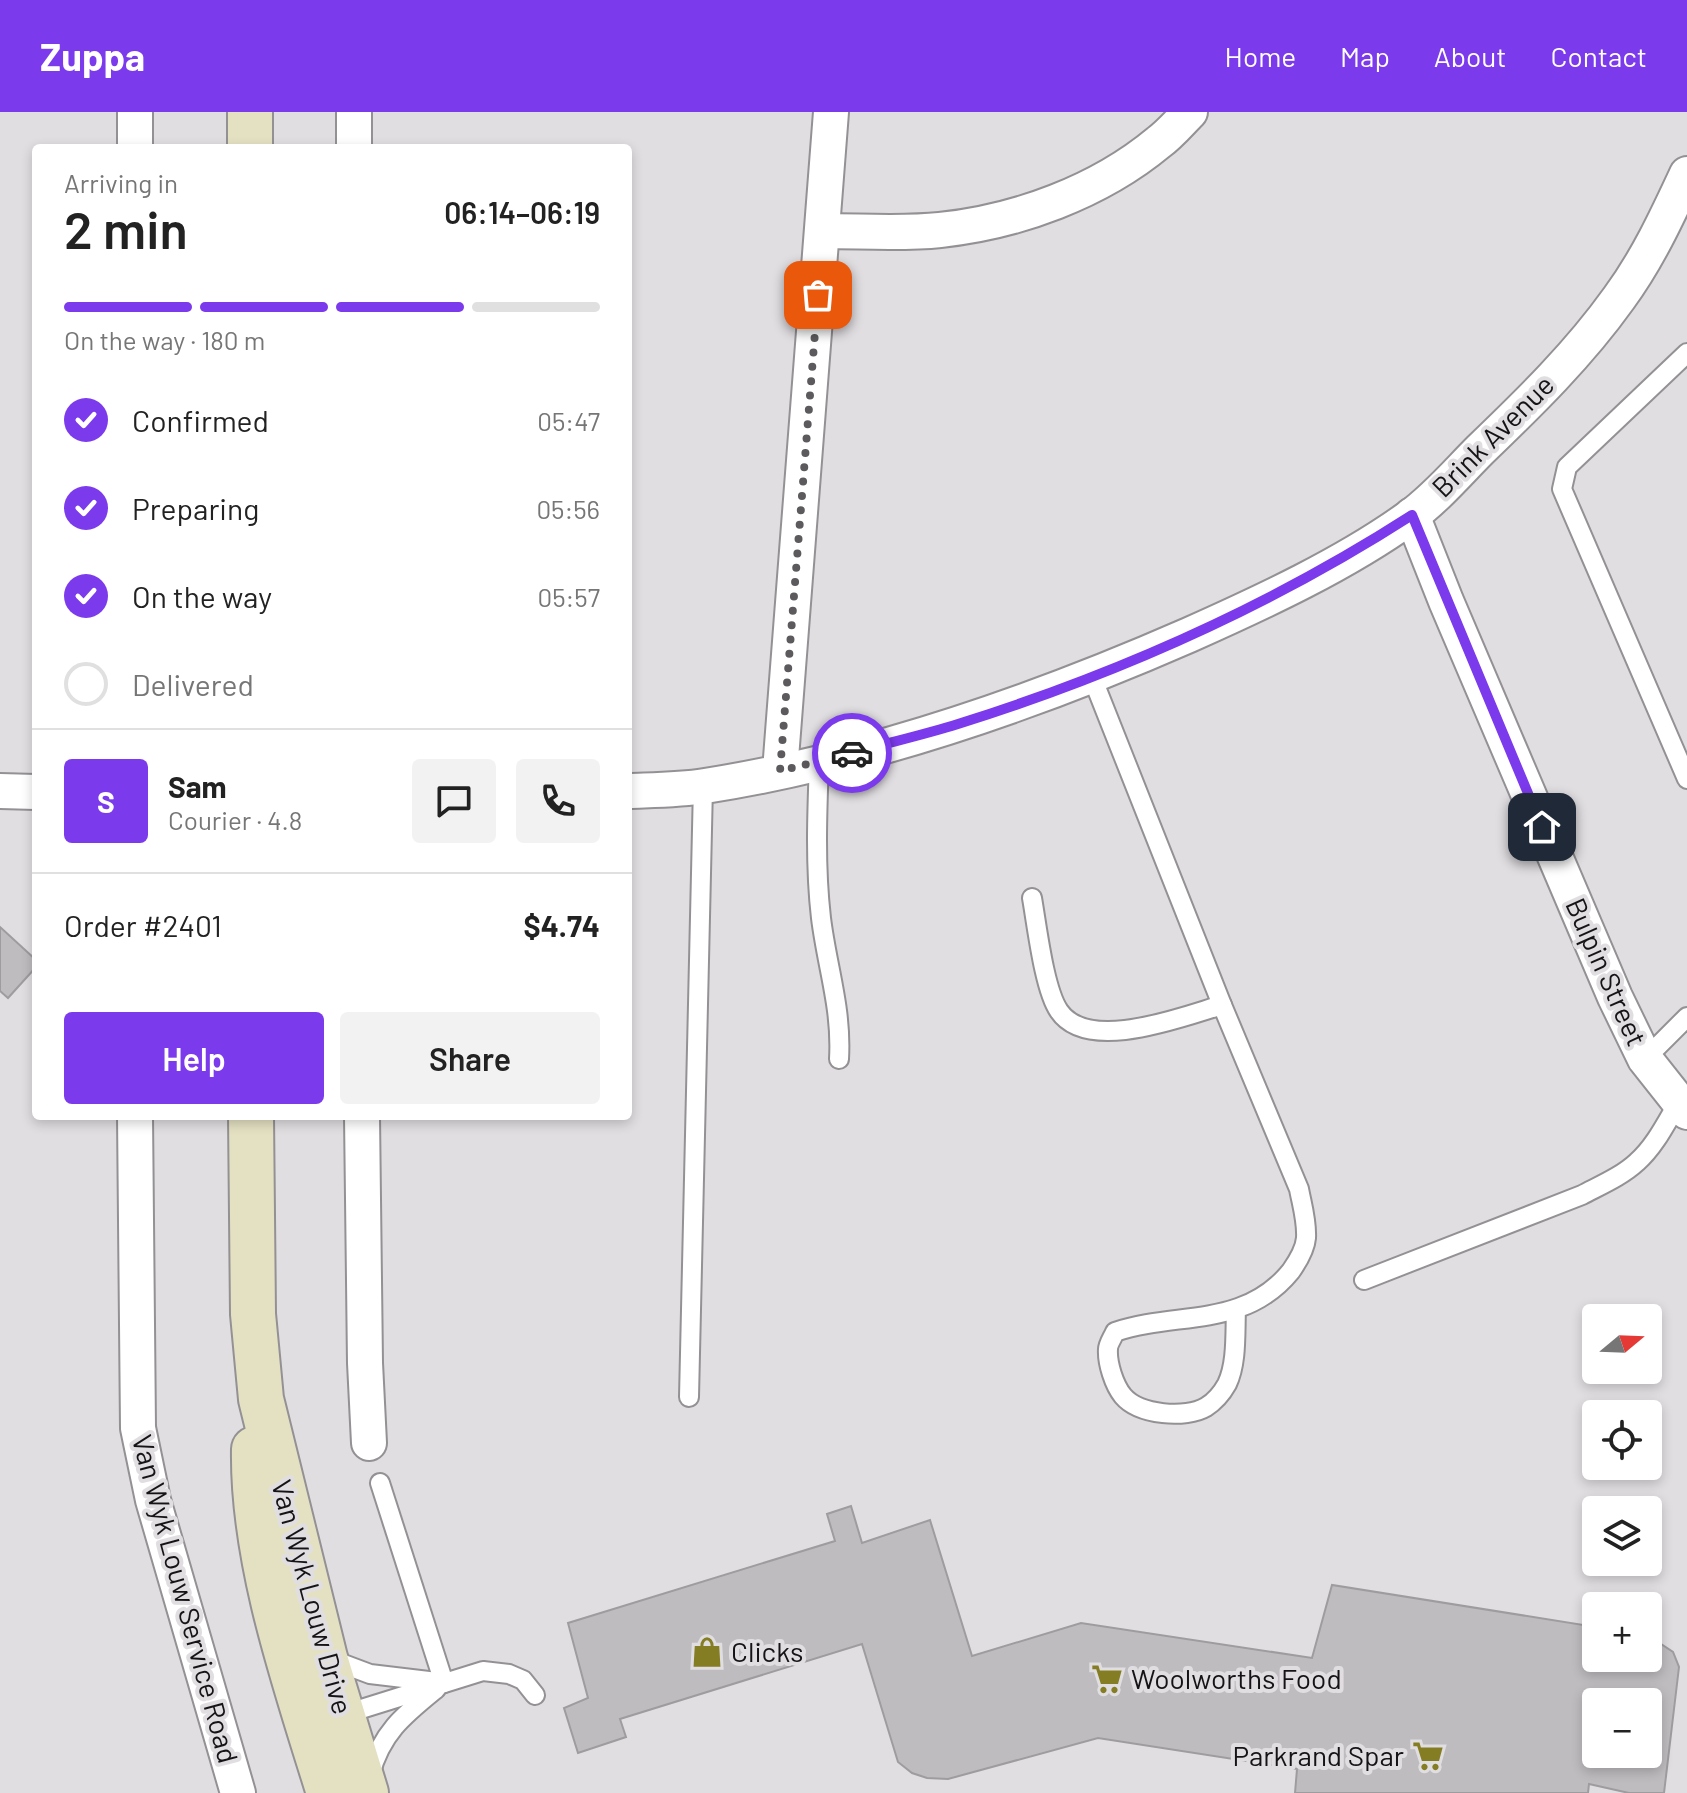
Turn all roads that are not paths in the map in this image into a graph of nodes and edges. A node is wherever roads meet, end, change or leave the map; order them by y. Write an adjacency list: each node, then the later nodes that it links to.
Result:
1 (135, 112): 6 (street)
2 (250, 112): 7 (street)
3 (354, 112): 8 (street)
4 (831, 112): 10 (street)
5 (1190, 112): 10 (street)
6 (135, 144)
7 (250, 144)
8 (354, 144)
9 (1687, 174): 12 (street, Brink Avenue)
10 (823, 231): 15 (street)
11 (1687, 353): 16 (lane)
12 (1412, 515): 13 (street, Brink Avenue); 25 (street, Bulpin Street)
13 (1092, 677): 14 (street, Brink Avenue); 22 (lane)
14 (819, 762): 15 (street, Brink Avenue); 24 (lane)
15 (780, 771): 17 (street, Brink Avenue)
16 (1687, 779)
17 (703, 786): 19 (street, Brink Avenue); 32 (lane)
18 (0, 791): 20 (street)
19 (632, 791)
20 (32, 792)
21 (1032, 898): 22 (lane)
22 (1222, 1005): 31 (lane)
23 (1687, 1017): 25 (lane)
24 (839, 1059)
25 (1645, 1059): 26 (street, Bulpin Street)
26 (1683, 1108): 30 (lane)
27 (135, 1120): 40 (street, Van Wyk Louw Service Road)
28 (251, 1120): 33 (street, Van Wyk Louw Drive)
29 (362, 1120): 34 (street)
30 (1364, 1280)
31 (1236, 1310): 31 (lane)
32 (689, 1397)
33 (261, 1399): 36 (street, Van Wyk Louw Drive); 39 (street, Van Wyk Louw Drive)
34 (369, 1443)
35 (380, 1483): 37 (lane)
36 (325, 1658): 37 (lane); 39 (street, Van Wyk Louw Drive)
37 (444, 1683): 38 (lane); 39 (lane); 41 (lane)
38 (535, 1695)
39 (325, 1722): 41 (street, Van Wyk Louw Drive)
40 (238, 1793)
41 (354, 1793)

